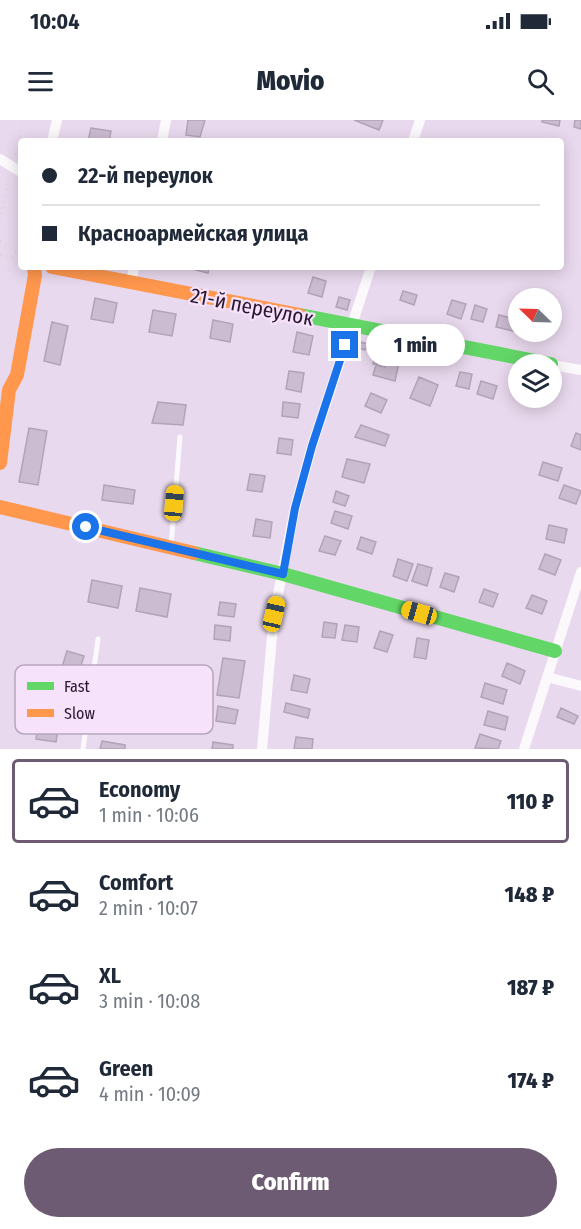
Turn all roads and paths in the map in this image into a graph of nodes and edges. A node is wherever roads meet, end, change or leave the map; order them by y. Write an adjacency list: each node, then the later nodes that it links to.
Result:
1 (57, 120): 4 (street)
2 (166, 120): 5 (street)
3 (420, 120): 6 (street)
4 (53, 138)
5 (163, 138)
6 (414, 138)
7 (0, 159): 8 (street)
8 (18, 170)
9 (0, 241): 10 (path)
10 (18, 253)
11 (0, 255): 12 (path)
12 (18, 259)
13 (34, 270): 23 (street)
14 (67, 270): 17 (street, 21-й переулок)
15 (133, 270): 17 (street)
16 (370, 270): 18 (street)
17 (131, 283): 18 (street, 21-й переулок)
18 (351, 326): 19 (street, 21-й переулок); 27 (street)
19 (508, 357)
20 (562, 367): 21 (street, 21-й переулок)
21 (581, 370)
22 (180, 437): 25 (lane)
23 (0, 462)
24 (0, 507): 25 (street)
25 (171, 547): 27 (street)
26 (581, 572): 29 (street)
27 (283, 574): 29 (street); 35 (street)
28 (98, 639): 30 (lane)
29 (555, 651): 31 (street)
30 (94, 665)
31 (547, 677): 32 (street); 36 (street)
32 (581, 686)
33 (85, 734): 34 (lane)
34 (83, 749)
35 (262, 749)
36 (524, 749)

